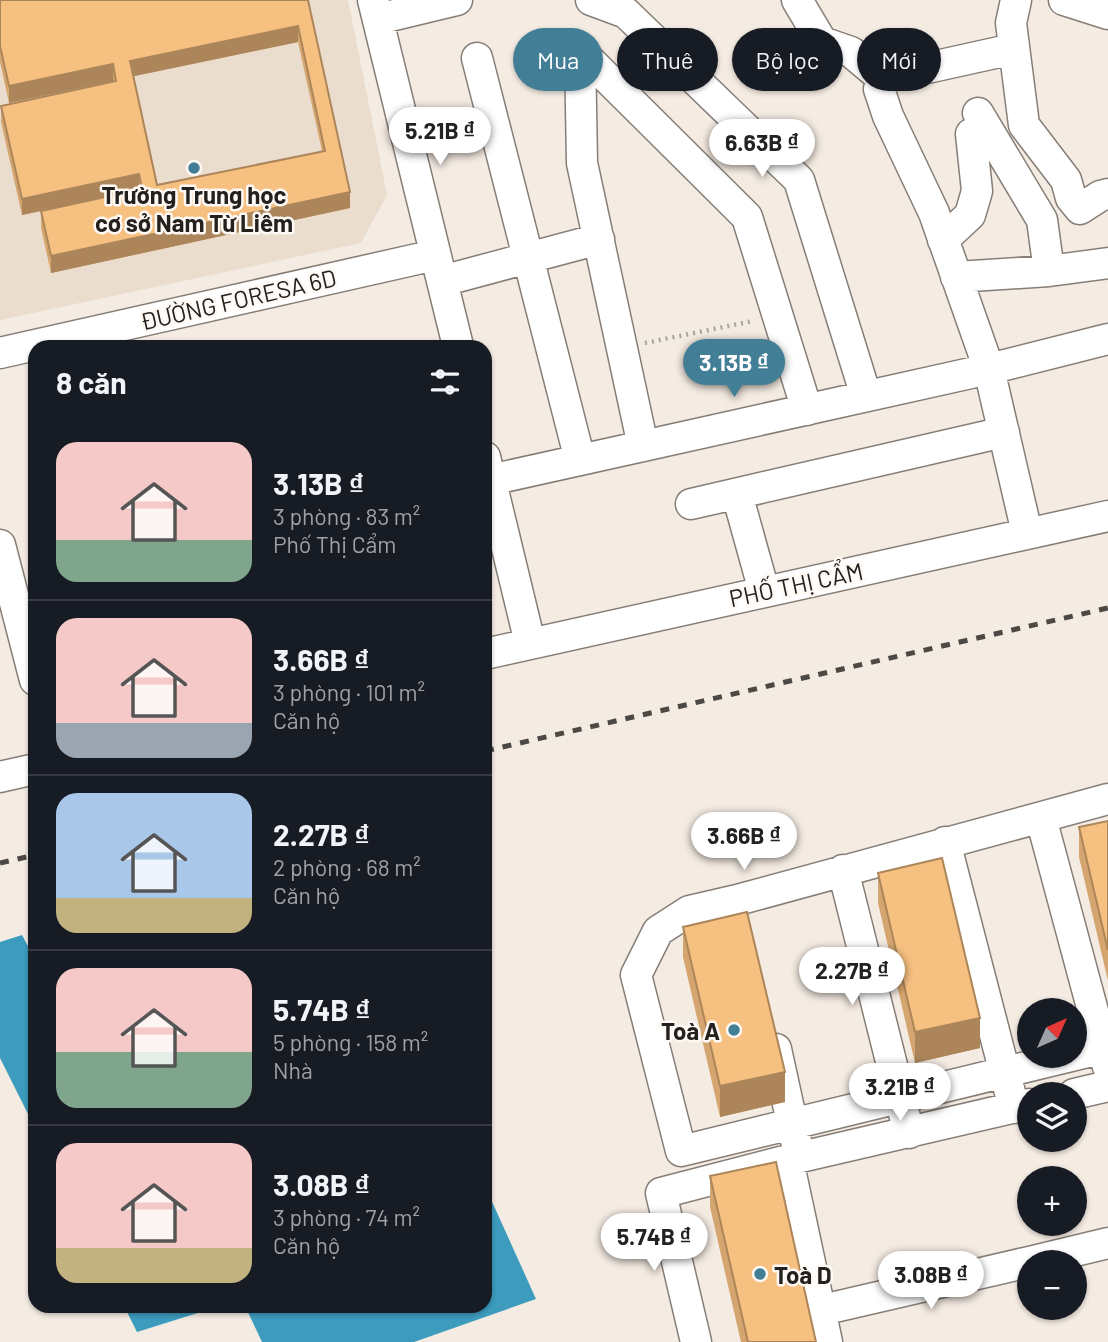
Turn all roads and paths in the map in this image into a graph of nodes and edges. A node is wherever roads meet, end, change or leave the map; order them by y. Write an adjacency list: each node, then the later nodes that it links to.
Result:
1 (457, 0): 6 (street)
2 (591, 0): 29 (street)
3 (797, 0): 9 (street)
4 (1016, 0): 8 (street)
5 (1064, 0): 7 (street)
6 (376, 9): 18 (street)
7 (1108, 14)
8 (1013, 49): 11 (street); 13 (street)
9 (857, 57)
10 (477, 58): 16 (street)
11 (941, 65)
12 (880, 91): 14 (street)
13 (1108, 194)
14 (938, 227): 19 (street); 20 (street)
15 (598, 239): 16 (street, ĐƯỜNG FORESA 6D); 21 (street); 26 (street)
16 (528, 259): 18 (street, ĐƯỜNG FORESA 6D); 33 (street)
17 (1108, 263): 19 (street)
18 (439, 268): 23 (street, ĐƯỜNG FORESA 6D); 24 (street)
19 (1049, 271): 20 (street)
20 (956, 277): 28 (street)
21 (778, 316): 26 (path); 30 (street)
22 (1108, 339): 28 (street)
23 (67, 340)
24 (457, 340)
25 (28, 348): 27 (street, ĐƯỜNG FORESA 6D)
26 (622, 348): 32 (street)
27 (0, 353)
28 (989, 369): 29 (street); 31 (street)
29 (866, 396): 30 (street)
30 (807, 410): 32 (street)
31 (1004, 432): 36 (street); 39 (street)
32 (643, 446): 33 (street)
33 (580, 460): 34 (street)
34 (492, 468)
35 (492, 488): 42 (street)
36 (737, 494): 37 (street); 41 (street)
37 (691, 504)
38 (1108, 516): 39 (street, PHỐ THỊ CẨM)
39 (1027, 533): 41 (street, PHỐ THỊ CẨM)
40 (0, 545): 44 (street)
41 (764, 591): 42 (street, PHỐ THỊ CẨM)
42 (530, 643): 43 (street, PHỐ THỊ CẨM)
43 (492, 652)
44 (28, 653)
45 (28, 771): 46 (street)
46 (0, 777)
47 (1108, 799): 48 (street)
48 (1041, 818): 49 (street); 52 (street)
49 (945, 842): 50 (street); 53 (street)
50 (842, 870): 57 (street); 59 (street)
51 (768, 1018): 59 (street)
52 (1107, 1054): 53 (street)
53 (1006, 1072): 56 (street); 57 (street)
54 (1108, 1086): 55 (street)
55 (1087, 1091)
56 (1017, 1095)
57 (901, 1097): 59 (street); 60 (street)
58 (1017, 1107): 60 (street)
59 (793, 1123): 61 (street)
60 (909, 1133): 61 (street)
61 (794, 1159): 65 (street); 66 (street)
62 (1108, 1243): 63 (street)
63 (1079, 1250)
64 (1017, 1265): 65 (street)
65 (822, 1310): 67 (street)
66 (696, 1342)
67 (827, 1342)

